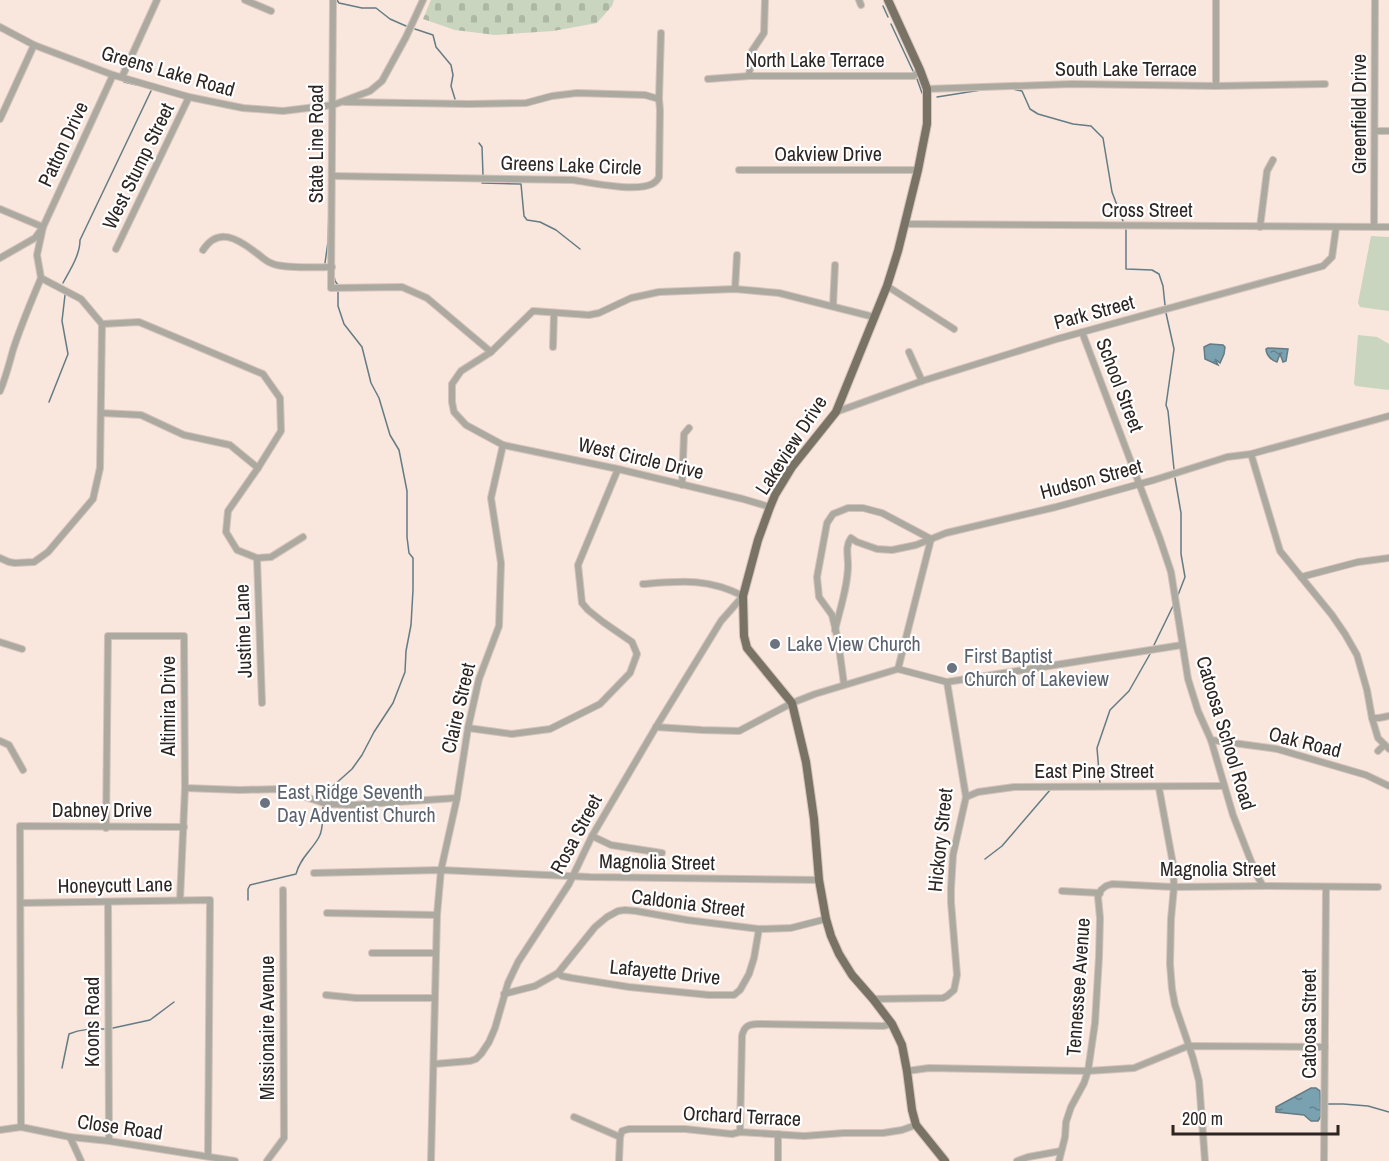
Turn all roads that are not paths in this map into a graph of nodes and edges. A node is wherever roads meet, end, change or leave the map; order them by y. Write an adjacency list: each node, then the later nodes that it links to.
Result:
1 (157, 0): 16 (street)
2 (245, 0): 9 (street)
3 (333, 0): 24 (street, State Line Road)
4 (423, 0): 23 (street, Greens Lake Road)
5 (765, 0): 15 (street)
6 (888, 0): 13 (main road, Lakeview Drive)
7 (1216, 0): 19 (street)
8 (1375, 0): 26 (street, Greenfield Drive)
9 (271, 11)
10 (0, 27): 12 (street, Greens Lake Road)
11 (661, 33): 22 (street)
12 (34, 45): 14 (street, Greens Lake Road); 25 (street)
13 (920, 70): 15 (street, North Lake Terrace); 20 (main road, Lakeview Drive)
14 (113, 75): 16 (street, Greens Lake Road); 34 (street, Patton Drive)
15 (749, 76): 17 (street, North Lake Terrace)
16 (122, 77): 21 (street, Greens Lake Road)
17 (708, 79)
18 (1325, 84): 19 (street, South Lake Terrace)
19 (1216, 86): 20 (street, South Lake Terrace)
20 (927, 88): 30 (main road, Lakeview Drive)
21 (189, 97): 24 (street, Greens Lake Road); 39 (street, West Stump Street)
22 (659, 99): 23 (street); 31 (street, Greens Lake Circle)
23 (342, 102): 24 (street, Greens Lake Road)
24 (333, 105): 31 (street, State Line Road)
25 (0, 119)
26 (1376, 131): 27 (street); 36 (street, Greenfield Drive)
27 (1389, 131)
28 (1273, 160): 35 (street)
29 (739, 170): 30 (street, Oakview Drive)
30 (918, 170): 33 (main road, Lakeview Drive)
31 (333, 176): 44 (street, State Line Road)
32 (0, 209): 34 (street)
33 (904, 224): 35 (street, Cross Street); 46 (main road, Lakeview Drive)
34 (42, 227): 42 (street); 45 (street)
35 (1260, 227): 38 (street, Cross Street)
36 (1374, 227): 37 (street, Cross Street); 38 (street, Cross Street)
37 (1389, 227)
38 (1336, 228): 53 (street, Park Street)
39 (116, 249)
40 (203, 250): 44 (street)
41 (737, 255): 47 (street)
42 (0, 258)
43 (835, 265): 48 (street)
44 (332, 267): 55 (street, State Line Road)
45 (41, 278): 51 (street); 58 (street)
46 (887, 286): 50 (main road, Lakeview Drive); 52 (street)
47 (735, 289): 48 (street, West Circle Drive); 49 (street, West Circle Drive)
48 (833, 306): 50 (street, West Circle Drive)
49 (554, 313): 54 (street); 55 (street, West Circle Drive)
50 (874, 317): 59 (main road, Lakeview Drive)
51 (102, 324): 60 (street); 65 (street)
52 (954, 329)
53 (1082, 332): 57 (street, Park Street); 67 (street, School Street)
54 (553, 347)
55 (491, 352): 63 (street, West Circle Drive)
56 (909, 352): 57 (street)
57 (922, 381): 59 (street, Park Street)
58 (0, 391)
59 (836, 412): 69 (main road, Lakeview Drive)
60 (101, 413): 65 (street); 72 (street)
61 (1389, 416): 64 (street, Hudson Street)
62 (689, 428): 68 (street)
63 (503, 445): 66 (street, West Circle Drive); 90 (street, Claire Street)
64 (1251, 454): 67 (street, Hudson Street); 75 (street)
65 (258, 468): 73 (street)
66 (618, 469): 68 (street, West Circle Drive); 90 (street)
67 (1139, 483): 71 (street, Hudson Street); 80 (street, Catoosa School Road)
68 (682, 485): 69 (street, West Circle Drive)
69 (770, 507): 77 (main road, Lakeview Drive)
70 (303, 537): 73 (street)
71 (931, 540): 78 (street, Hudson Street); 78 (street); 82 (street)
72 (0, 558)
73 (257, 558): 85 (street, Justine Lane)
74 (1389, 558): 75 (street)
75 (1301, 577): 88 (street)
76 (643, 584): 77 (street)
77 (744, 596): 86 (main road, Lakeview Drive); 89 (street, Rosa Street)
78 (835, 630): 84 (street)
79 (0, 642): 81 (street)
80 (1182, 645): 83 (street); 91 (street, Catoosa School Road)
81 (22, 649)
82 (898, 669): 83 (street); 84 (street)
83 (947, 682): 100 (street, Hickory Street)
84 (844, 684): 86 (street)
85 (262, 703)
86 (792, 703): 89 (street); 109 (main road, Lakeview Drive)
87 (1389, 716): 88 (street)
88 (1372, 718): 93 (street)
89 (656, 727): 104 (street, Rosa Street)
90 (468, 728): 101 (street, Claire Street)
91 (1211, 740): 96 (street, Catoosa School Road); 97 (street, Oak Road)
92 (0, 741): 95 (street)
93 (1387, 747): 94 (street)
94 (1378, 751)
95 (23, 770)
96 (1224, 786): 99 (street, East Pine Street); 110 (street, Catoosa School Road)
97 (1389, 786)
98 (185, 788): 101 (street); 102 (street, Altimira Drive); 103 (street, Altimira Drive)
99 (1159, 788): 100 (street, East Pine Street); 111 (street)
100 (966, 797): 130 (street, Hickory Street)
101 (457, 798): 106 (street, Claire Street)
102 (184, 827): 103 (street, Dabney Drive); 117 (street, Altimira Drive)
103 (106, 828): 119 (street, Dabney Drive)
104 (592, 836): 105 (street); 108 (street, Rosa Street)
105 (662, 852)
106 (441, 870): 107 (street, Magnolia Street); 108 (street, Magnolia Street); 121 (street, Claire Street)
107 (314, 873)
108 (572, 877): 109 (street, Magnolia Street); 127 (street, Rosa Street)
109 (819, 880): 122 (main road, Lakeview Drive)
110 (1263, 886): 111 (street, Magnolia Street); 112 (street, Magnolia Street)
111 (1174, 887): 116 (street, Magnolia Street); 132 (street)
112 (1326, 887): 113 (street, Magnolia Street); 133 (street, Catoosa Street)
113 (1378, 887)
114 (283, 890): 150 (street, Missionaire Avenue)
115 (1062, 891): 116 (street, Magnolia Street)
116 (1100, 893): 136 (street, Tennessee Avenue)
117 (180, 900): 118 (street, Honeycutt Lane); 147 (street, Honeycutt Lane)
118 (108, 902): 119 (street, Honeycutt Lane); 145 (street, Koons Road)
119 (21, 903): 139 (street)
120 (327, 913): 121 (street)
121 (437, 915): 125 (street, Claire Street)
122 (826, 919): 123 (street, Caldonia Street); 130 (main road, Lakeview Drive)
123 (759, 929): 126 (street, Caldonia Street); 126 (street, Lafayette Drive)
124 (372, 953): 125 (street)
125 (436, 953): 129 (street, Claire Street)
126 (558, 974): 127 (street, Caldonia Street)
127 (504, 994): 134 (street, Rosa Street)
128 (326, 995): 129 (street)
129 (435, 998): 134 (street, Claire Street)
130 (873, 999): 131 (main road, Lakeview Drive)
131 (892, 1024): 135 (main road, Lakeview Drive); 141 (street)
132 (1188, 1046): 133 (street); 136 (street); 157 (street)
133 (1325, 1047): 158 (street, Catoosa Street)
134 (434, 1064): 151 (street, Claire Street)
135 (907, 1071): 136 (street); 138 (main road, Lakeview Drive)
136 (1088, 1071): 146 (street, Tennessee Avenue)
137 (574, 1117): 144 (street)
138 (916, 1125): 142 (street, Orchard Terrace); 154 (main road, Lakeview Drive)
139 (21, 1127): 140 (street, Close Road); 143 (street, Close Road)
140 (0, 1130)
141 (740, 1132): 142 (street, Orchard Terrace); 144 (street, Orchard Terrace)
142 (778, 1134): 153 (street)
143 (70, 1137): 145 (street, Close Road); 148 (street)
144 (620, 1137): 152 (street)
145 (109, 1141): 147 (street, Close Road)
146 (1061, 1151): 155 (street); 156 (street, Tennessee Avenue)
147 (208, 1156): 149 (street, Close Road)
148 (81, 1161)
149 (235, 1161)
150 (267, 1161)
151 (431, 1161)
152 (619, 1161)
153 (778, 1161)
154 (945, 1161)
155 (1017, 1161)
156 (1059, 1161)
157 (1205, 1161)
158 (1324, 1161)

